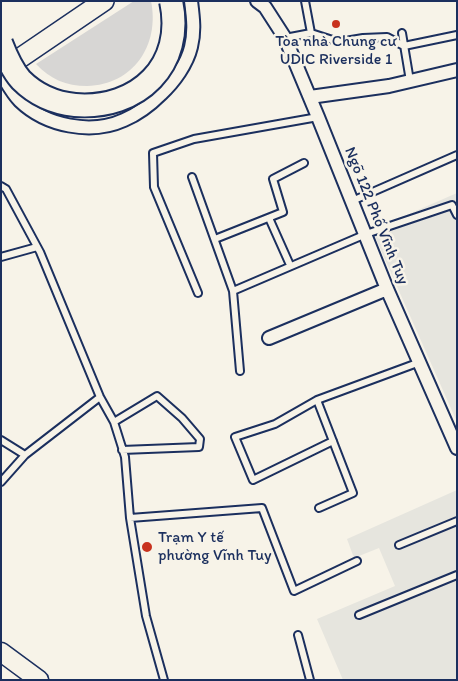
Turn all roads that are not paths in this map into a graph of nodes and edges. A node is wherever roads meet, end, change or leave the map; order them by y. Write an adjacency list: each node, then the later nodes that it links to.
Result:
1 (104, 1): 13 (main road)
2 (171, 1): 10 (highway, bridge)
3 (191, 1): 13 (street)
4 (257, 1): 9 (street, Ngõ 122 Phố Vĩnh Tuy)
5 (305, 1): 6 (lane)
6 (311, 33): 9 (lane); 11 (lane)
7 (402, 33): 11 (lane)
8 (457, 35): 11 (lane)
9 (284, 38): 15 (street, Ngõ 122 Phố Vĩnh Tuy)
10 (1, 43)
11 (404, 46): 14 (lane)
12 (457, 70): 14 (street)
13 (1, 72)
14 (410, 81): 15 (street)
15 (310, 97): 16 (street, Ngõ 122 Phố Vĩnh Tuy)
16 (318, 117): 21 (street, Ngõ 122 Phố Vĩnh Tuy); 32 (lane)
17 (457, 155): 21 (lane)
18 (304, 163): 24 (lane)
19 (192, 176): 26 (lane)
20 (1, 186): 27 (lane)
21 (352, 201): 25 (street, Ngõ 122 Phố Vĩnh Tuy)
22 (454, 204): 23 (lane); 25 (lane)
23 (457, 215)
24 (269, 218): 26 (lane); 29 (lane)
25 (366, 234): 29 (lane); 30 (street, Ngõ 122 Phố Vĩnh Tuy)
26 (214, 239): 31 (lane)
27 (37, 247): 28 (lane); 36 (lane)
28 (1, 257)
29 (290, 265): 31 (lane)
30 (387, 289): 33 (street); 34 (street, Ngõ 122 Phố Vĩnh Tuy)
31 (233, 291): 35 (lane)
32 (198, 293)
33 (269, 338)
34 (420, 362): 37 (lane); 41 (street, Ngõ 122 Phố Vĩnh Tuy)
35 (240, 371)
36 (100, 397): 38 (lane); 43 (lane)
37 (317, 400): 40 (lane); 40 (lane)
38 (114, 422): 42 (lane); 42 (lane)
39 (1, 440): 43 (lane)
40 (333, 441): 45 (lane)
41 (457, 448)
42 (122, 450): 46 (lane)
43 (25, 455): 44 (lane)
44 (1, 482)
45 (319, 508)
46 (130, 518): 49 (lane); 55 (lane)
47 (457, 521): 48 (lane)
48 (399, 545)
49 (357, 560)
50 (457, 575): 51 (lane)
51 (359, 615)
52 (298, 636): 56 (lane)
53 (1, 652): 54 (street)
54 (40, 680)
55 (164, 680)
56 (310, 680)

